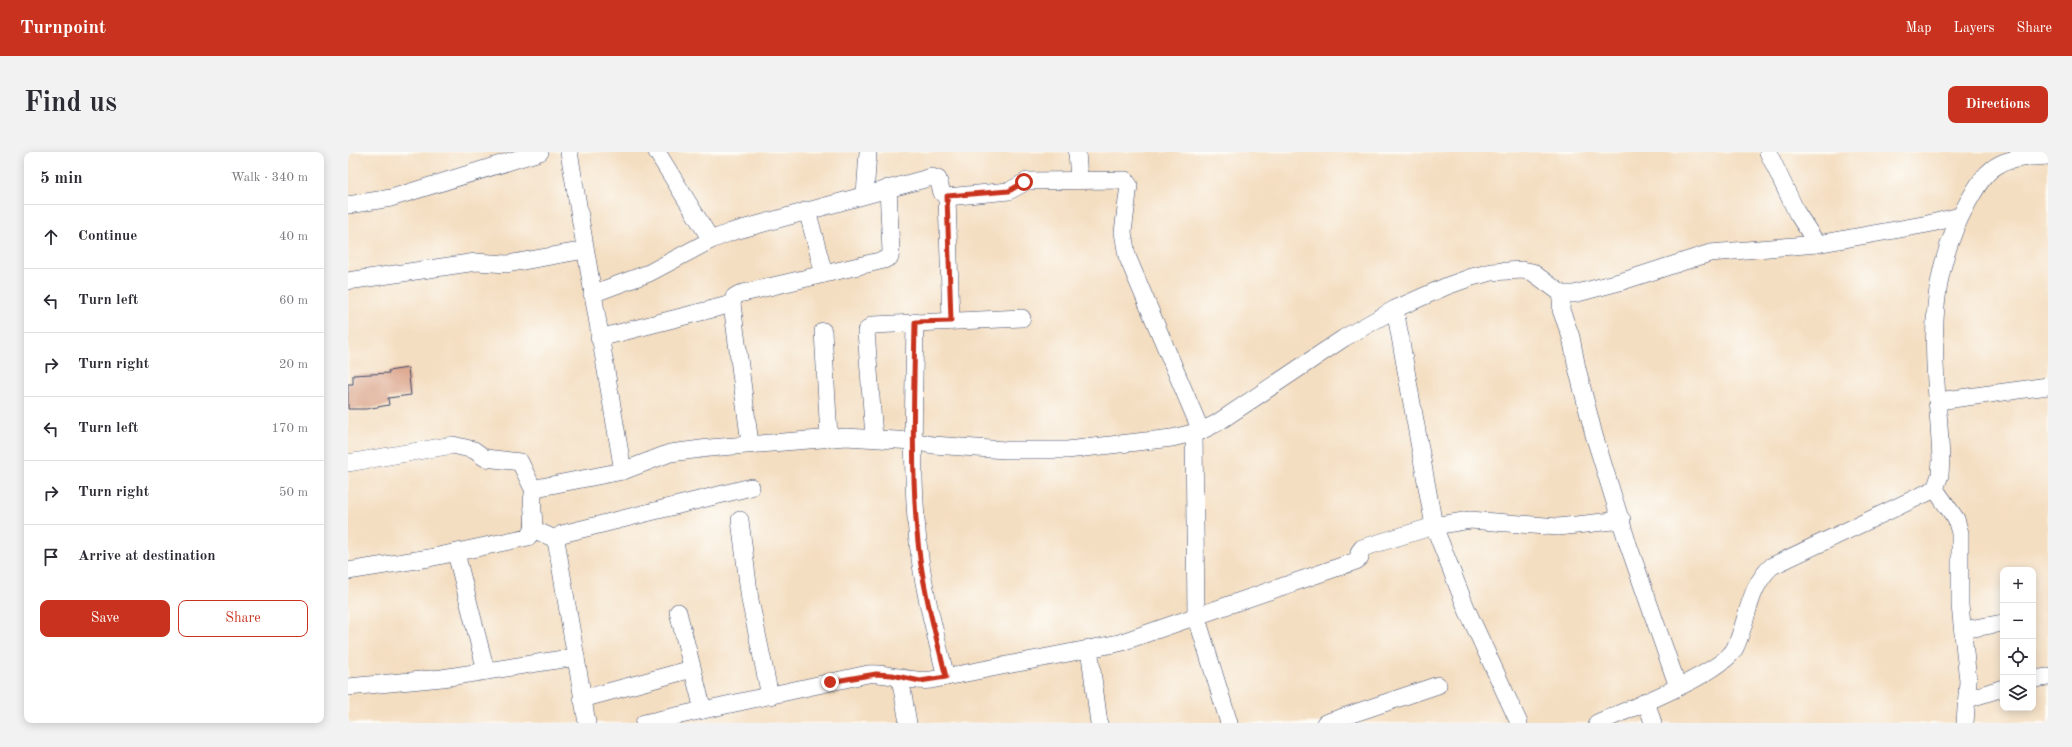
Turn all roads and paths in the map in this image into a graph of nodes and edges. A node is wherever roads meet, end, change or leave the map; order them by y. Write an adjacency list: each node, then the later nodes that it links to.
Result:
1 (540, 152): 12 (street)
2 (569, 152): 17 (street)
3 (657, 152): 15 (street)
4 (868, 152): 10 (street)
5 (1078, 152): 8 (street)
6 (1768, 152): 16 (street)
7 (2048, 156): 14 (street)
8 (1079, 179): 11 (street); 31 (street)
9 (888, 188): 10 (street); 11 (street); 18 (street)
10 (865, 194): 13 (street)
11 (947, 196): 25 (street)
12 (348, 205)
13 (807, 210): 15 (street); 18 (street)
14 (1960, 216): 16 (street); 30 (street)
15 (711, 240): 20 (street)
16 (1817, 244): 21 (street)
17 (585, 250): 19 (street); 20 (street)
18 (824, 274): 22 (street)
19 (348, 281)
20 (592, 294): 28 (street)
21 (1562, 294): 23 (street); 42 (street)
22 (732, 304): 28 (street); 35 (street)
23 (1395, 310): 31 (street); 43 (street)
24 (1022, 318): 25 (street)
25 (951, 321): 26 (street)
26 (915, 322): 33 (street); 34 (street)
27 (823, 331): 32 (street)
28 (599, 338): 37 (street)
29 (2048, 386): 30 (street)
30 (1938, 401): 39 (street)
31 (1198, 432): 34 (street); 49 (street)
32 (829, 437): 33 (street); 35 (street)
33 (874, 437): 34 (street)
34 (913, 441): 57 (street)
35 (750, 444): 37 (street)
36 (348, 463): 40 (street)
37 (623, 472): 40 (street)
38 (751, 487): 45 (street)
39 (1935, 489): 51 (street); 60 (street)
40 (534, 491): 44 (street)
41 (740, 520): 62 (street)
42 (1622, 520): 43 (street); 60 (street)
43 (1434, 526): 49 (street); 75 (street)
44 (533, 529): 45 (street); 46 (street)
45 (555, 539): 53 (street)
46 (456, 552): 47 (street); 55 (street)
47 (348, 571)
48 (678, 612): 54 (street)
49 (1196, 615): 52 (street); 73 (street)
50 (2000, 624): 51 (street)
51 (1963, 630): 64 (street)
52 (1089, 648): 57 (street); 72 (street)
53 (576, 657): 55 (street); 63 (street)
54 (692, 669): 63 (street); 66 (street)
55 (486, 671): 59 (street)
56 (900, 677): 57 (street); 62 (street); 71 (street)
57 (946, 677)
58 (1438, 686): 67 (street)
59 (348, 687)
60 (1678, 687): 65 (street)
61 (2000, 689): 64 (street)
62 (770, 696): 66 (street)
63 (582, 699): 69 (street)
64 (1968, 699): 78 (street)
65 (1646, 701): 76 (street); 77 (street)
66 (703, 710): 68 (street)
67 (1356, 718): 74 (street)
68 (675, 720): 70 (street)
69 (587, 723)
70 (644, 723)
71 (908, 723)
72 (1099, 723)
73 (1229, 723)
74 (1324, 723)
75 (1519, 723)
76 (1597, 723)
77 (1653, 723)
78 (1966, 723)

